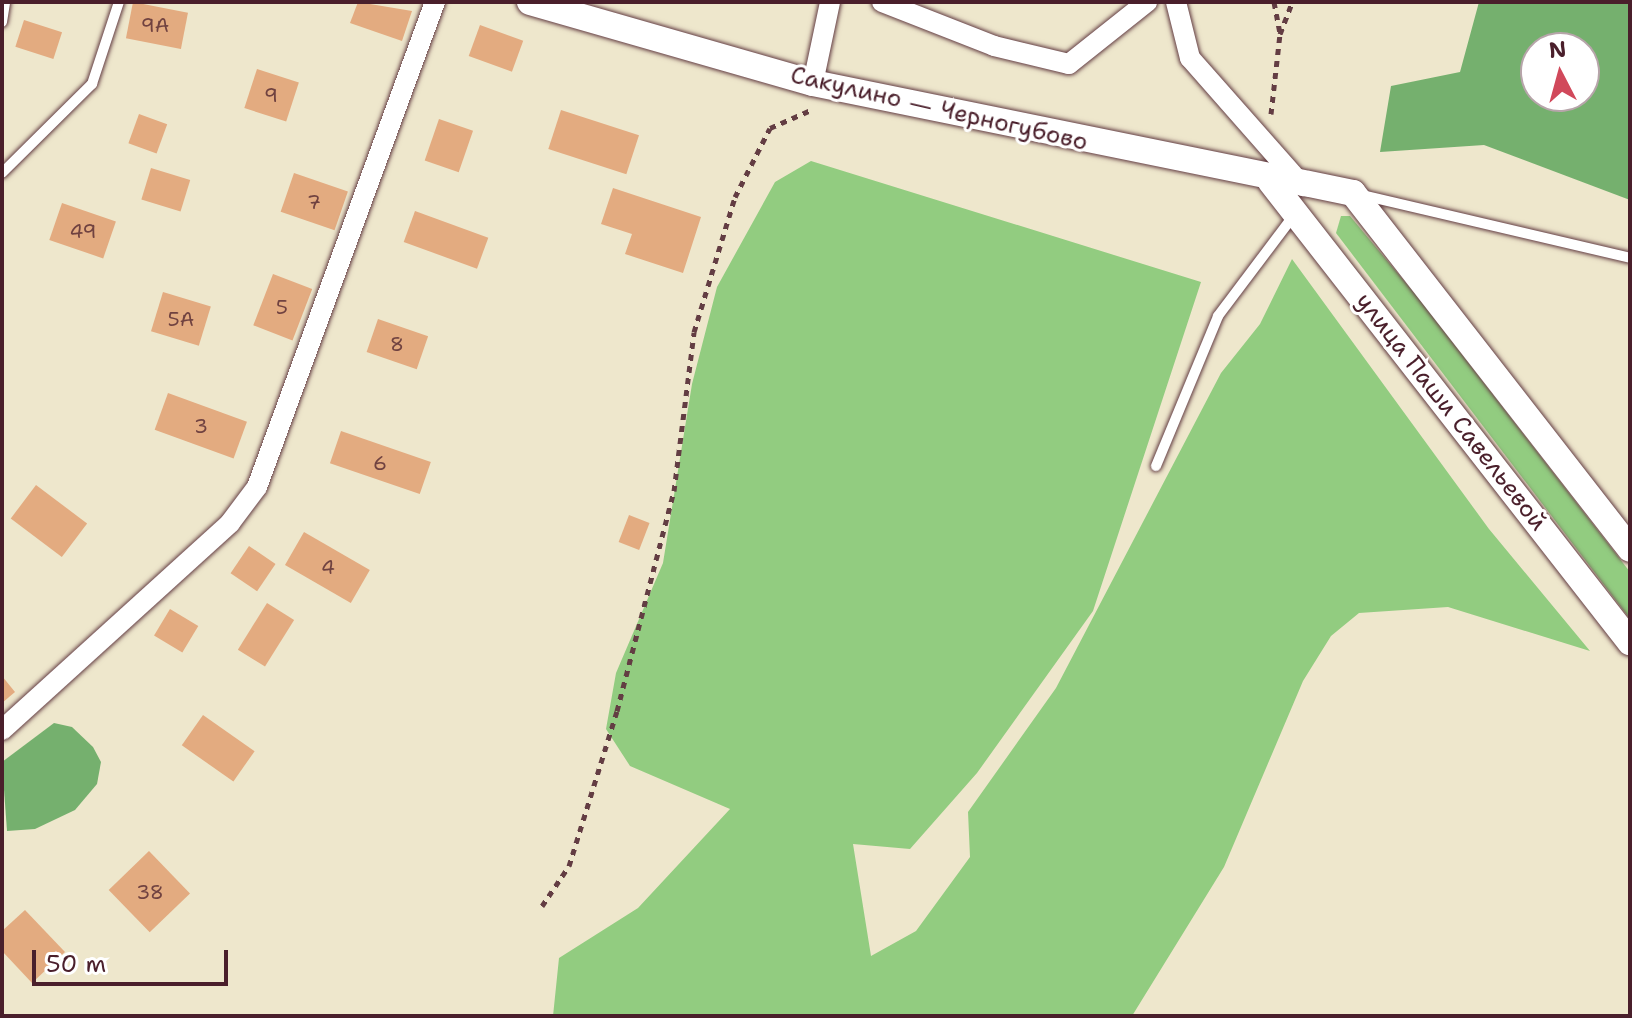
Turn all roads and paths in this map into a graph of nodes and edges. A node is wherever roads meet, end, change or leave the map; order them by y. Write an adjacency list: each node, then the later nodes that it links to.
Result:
1 (5, 2): 11 (lane)
2 (119, 2): 16 (lane)
3 (435, 2): 25 (street)
4 (530, 2): 13 (street, Сакулино — Черногубово)
5 (830, 2): 13 (street)
6 (882, 2): 7 (street)
7 (1147, 2)
8 (1176, 2): 15 (street)
9 (1274, 2): 12 (path)
10 (1292, 2): 12 (path)
11 (2, 22)
12 (1280, 34): 15 (path)
13 (813, 83): 14 (street, Сакулино — Черногубово)
14 (852, 91): 17 (street, Сакулино — Черногубово); 26 (path)
15 (1267, 147): 18 (street)
16 (2, 173)
17 (1271, 182): 18 (street, Сакулино — Черногубово); 20 (street, улица Паши Савельевой)
18 (1303, 186): 19 (street, Сакулино — Черногубово)
19 (1353, 193): 21 (lane); 23 (street)
20 (1296, 213): 22 (lane); 24 (street, улица Паши Савельевой)
21 (1630, 258)
22 (1156, 466)
23 (1630, 549)
24 (1630, 642)
25 (2, 730)
26 (542, 906)

